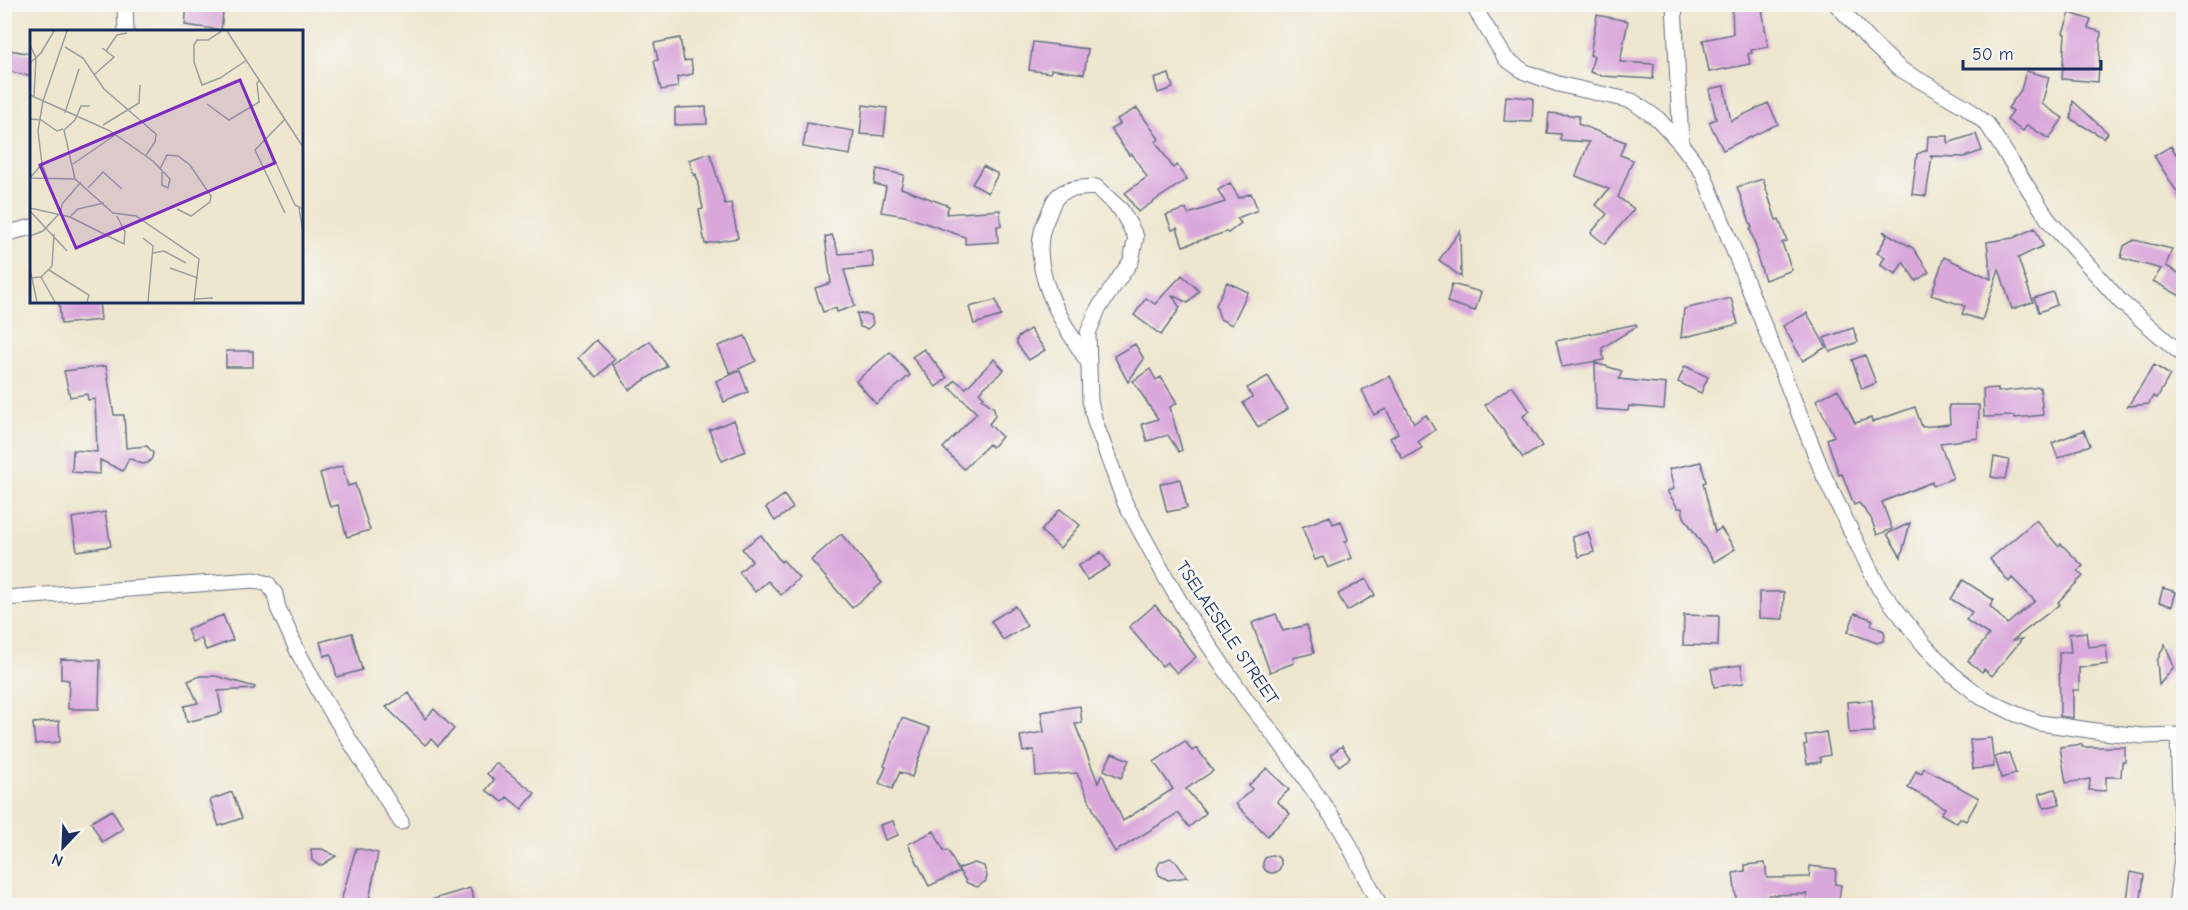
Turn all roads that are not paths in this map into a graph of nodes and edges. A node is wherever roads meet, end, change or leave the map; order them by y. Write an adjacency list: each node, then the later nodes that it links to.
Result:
1 (125, 4): 5 (street)
2 (1472, 4): 6 (street)
3 (1674, 4): 6 (street)
4 (1836, 4): 9 (street)
5 (126, 30)
6 (1682, 144): 12 (street)
7 (30, 228): 8 (street)
8 (4, 234)
9 (2184, 356)
10 (1088, 362): 10 (street, TSELAESELE STREET); 14 (street, TSELAESELE STREET)
11 (4, 598): 13 (street)
12 (2181, 737): 15 (street)
13 (401, 822)
14 (1380, 906)
15 (2176, 906)

